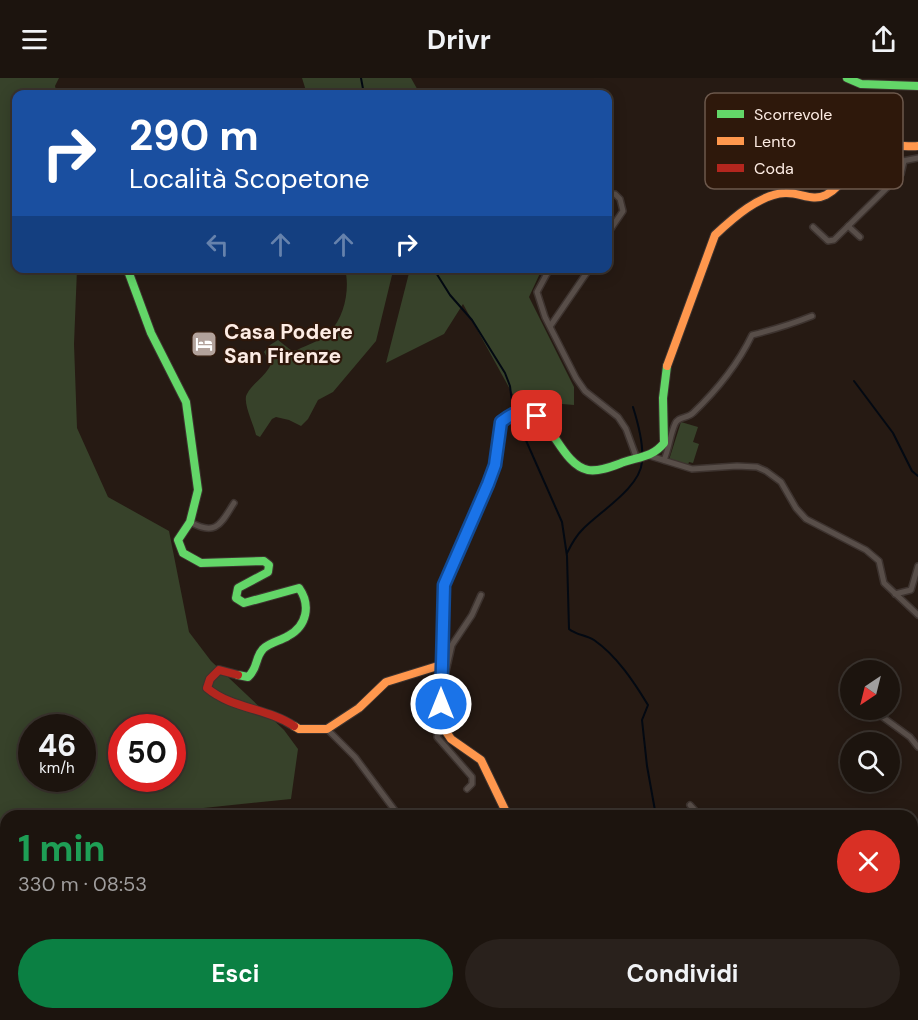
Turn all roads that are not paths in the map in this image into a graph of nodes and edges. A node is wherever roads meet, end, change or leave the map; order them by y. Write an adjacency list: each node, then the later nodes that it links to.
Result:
1 (847, 78): 2 (main road)
2 (918, 86)
3 (903, 146): 4 (main road)
4 (918, 146)
5 (918, 158): 6 (street)
6 (903, 161)
7 (834, 189): 19 (main road)
8 (886, 189): 10 (street)
9 (612, 194): 11 (street)
10 (848, 226): 12 (street); 13 (street)
11 (612, 227)
12 (813, 227)
13 (860, 237)
14 (129, 273): 23 (main road)
15 (547, 273): 18 (street)
16 (587, 273): 18 (street)
17 (812, 316): 21 (street)
18 (551, 326): 20 (street)
19 (650, 456): 20 (main road); 21 (street)
20 (637, 459): 28 (main road)
21 (664, 460): 25 (street)
22 (234, 503): 23 (street)
23 (190, 522): 31 (main road)
24 (918, 566): 25 (street)
25 (895, 594): 27 (street)
26 (481, 595): 29 (street)
27 (918, 615)
28 (441, 664): 29 (main road); 31 (main road)
29 (442, 684): 32 (main road)
30 (887, 720): 33 (street)
31 (327, 729): 36 (street)
32 (444, 729): 34 (street); 37 (main road)
33 (918, 747)
34 (467, 789)
35 (690, 805): 38 (street)
36 (395, 810)
37 (505, 810)
38 (695, 810)

